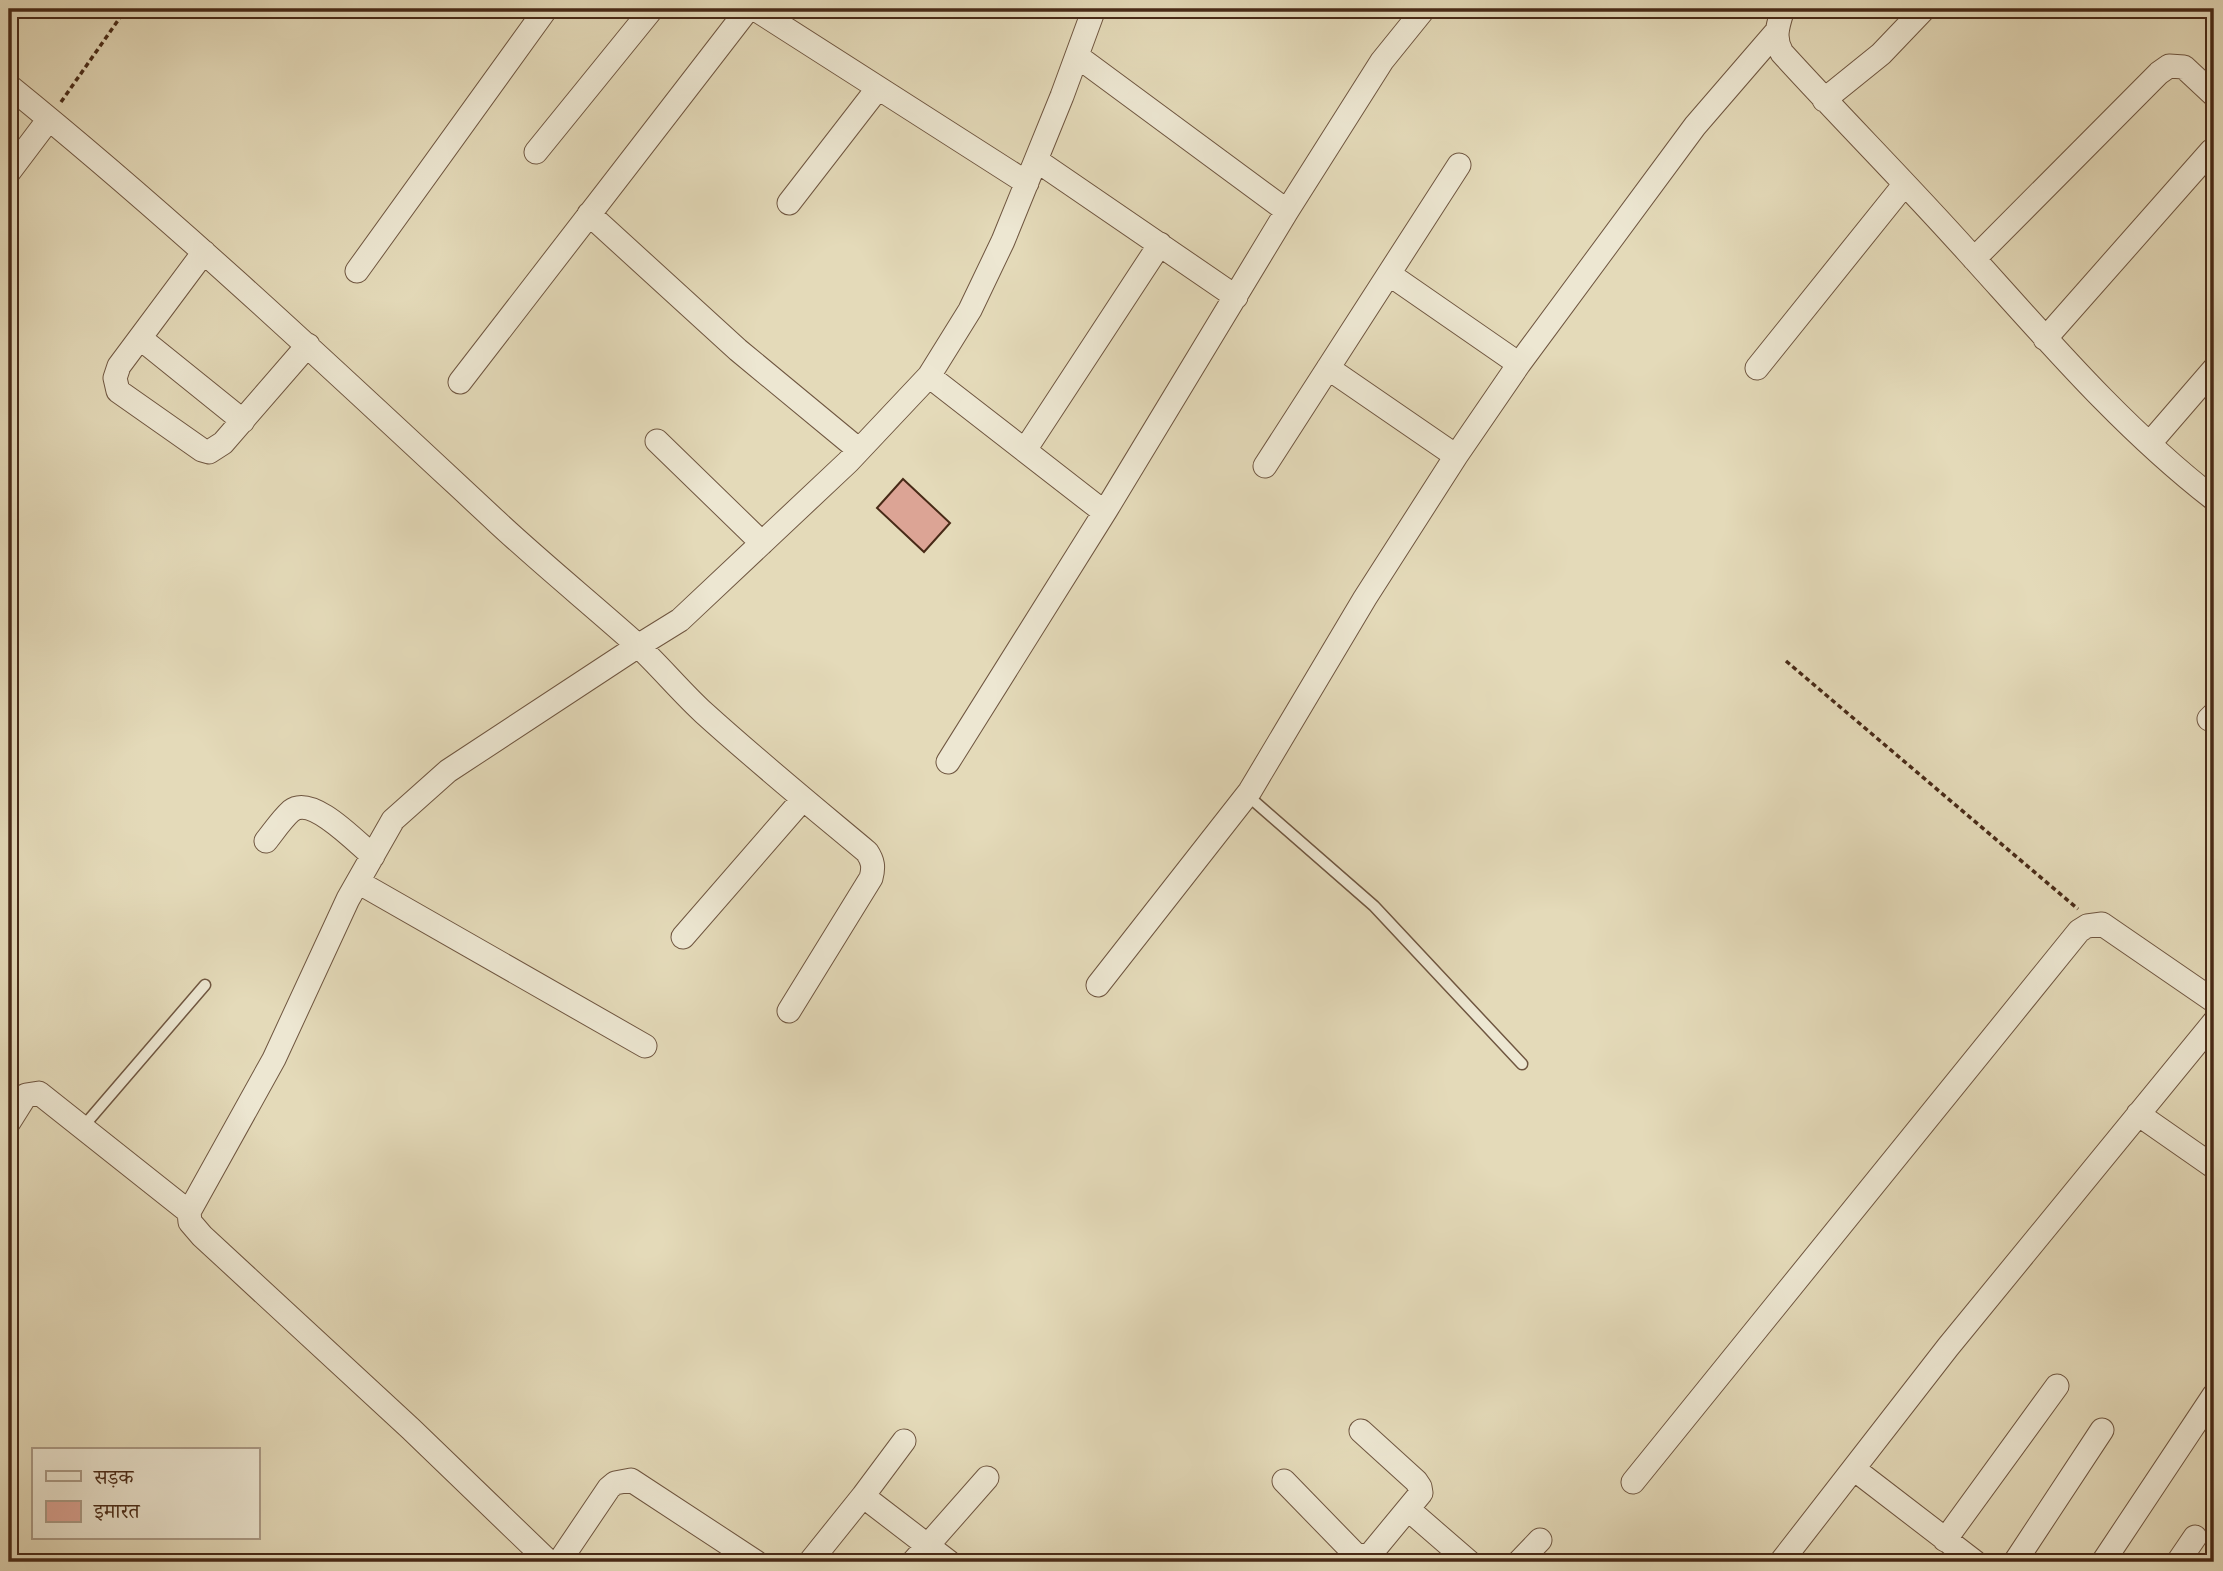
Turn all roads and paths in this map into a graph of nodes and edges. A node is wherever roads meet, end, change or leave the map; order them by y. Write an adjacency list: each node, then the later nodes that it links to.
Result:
1 (126, 9): 15 (path)
2 (546, 9): 29 (street)
3 (652, 9): 17 (street)
4 (748, 9): 25 (street)
5 (755, 9): 12 (street)
6 (1094, 9): 10 (street)
7 (1424, 9): 24 (street)
8 (1924, 9): 14 (street)
9 (1780, 20): 14 (street); 35 (street)
10 (1077, 56): 18 (street); 24 (street)
11 (9, 86): 15 (street)
12 (878, 88): 21 (street); 23 (street)
13 (2214, 95): 28 (street)
14 (1824, 100): 22 (street)
15 (49, 119): 20 (street); 27 (street)
16 (2211, 151): 33 (street)
17 (536, 152)
18 (1036, 160): 21 (street); 26 (street)
19 (1459, 164): 30 (street)
20 (9, 172)
21 (1027, 183): 39 (street)
22 (1905, 185): 28 (street); 37 (street)
23 (789, 203)
24 (1287, 211): 31 (street)
25 (589, 214): 40 (street); 44 (street)
26 (1160, 244): 31 (street); 45 (street)
27 (204, 252): 32 (street); 34 (street)
28 (1974, 259): 33 (street)
29 (358, 271)
30 (1389, 274): 35 (street); 36 (street)
31 (1236, 297): 49 (street)
32 (140, 338): 41 (street); 41 (street)
33 (2045, 339): 43 (street)
34 (308, 345): 41 (street); 51 (street)
35 (1519, 364): 46 (street)
36 (1328, 368): 46 (street); 47 (street)
37 (1757, 368)
38 (2214, 369): 43 (street)
39 (929, 376): 44 (street); 45 (street)
40 (460, 382)
41 (243, 421)
42 (657, 441): 50 (street)
43 (2150, 443): 48 (street)
44 (859, 450): 50 (street)
45 (1025, 450): 49 (street)
46 (1456, 456): 54 (street)
47 (1265, 466)
48 (2214, 499)
49 (1104, 512): 53 (street)
50 (762, 543): 51 (street)
51 (638, 646): 55 (street); 57 (street)
52 (1786, 662): 59 (path)
53 (948, 762)
54 (1247, 795): 62 (street); 67 (lane)
55 (803, 799): 60 (street); 64 (street)
56 (266, 841): 57 (street)
57 (373, 856): 58 (street)
58 (358, 882): 66 (street); 73 (street)
59 (2095, 924): 63 (street); 82 (street)
60 (683, 937)
61 (205, 985): 71 (lane)
62 (1098, 985)
63 (2214, 1001)
64 (789, 1011)
65 (2214, 1022): 69 (street)
66 (645, 1046)
67 (1522, 1063)
68 (18, 1095): 70 (street); 71 (street)
69 (2138, 1114): 72 (street); 79 (street)
70 (9, 1122)
71 (82, 1128): 73 (street)
72 (2214, 1167)
73 (189, 1212): 89 (street)
74 (2057, 1386): 87 (street)
75 (2214, 1395): 99 (street)
76 (2102, 1430): 98 (street)
77 (1361, 1431): 84 (street)
78 (904, 1440): 83 (street)
79 (1854, 1469): 87 (street); 96 (street)
80 (987, 1478): 88 (street)
81 (1284, 1481): 84 (street)
82 (1633, 1482)
83 (863, 1496): 88 (street); 92 (street)
84 (1409, 1510): 94 (street)
85 (2195, 1537): 100 (street)
86 (1540, 1539): 95 (street)
87 (1945, 1540): 97 (street)
88 (920, 1554): 93 (street)
89 (549, 1562)
90 (559, 1562): 91 (street)
91 (756, 1562)
92 (810, 1562)
93 (949, 1562)
94 (1469, 1562)
95 (1519, 1562)
96 (1781, 1562)
97 (1975, 1562)
98 (2015, 1562)
99 (2103, 1562)
100 (2178, 1562)

